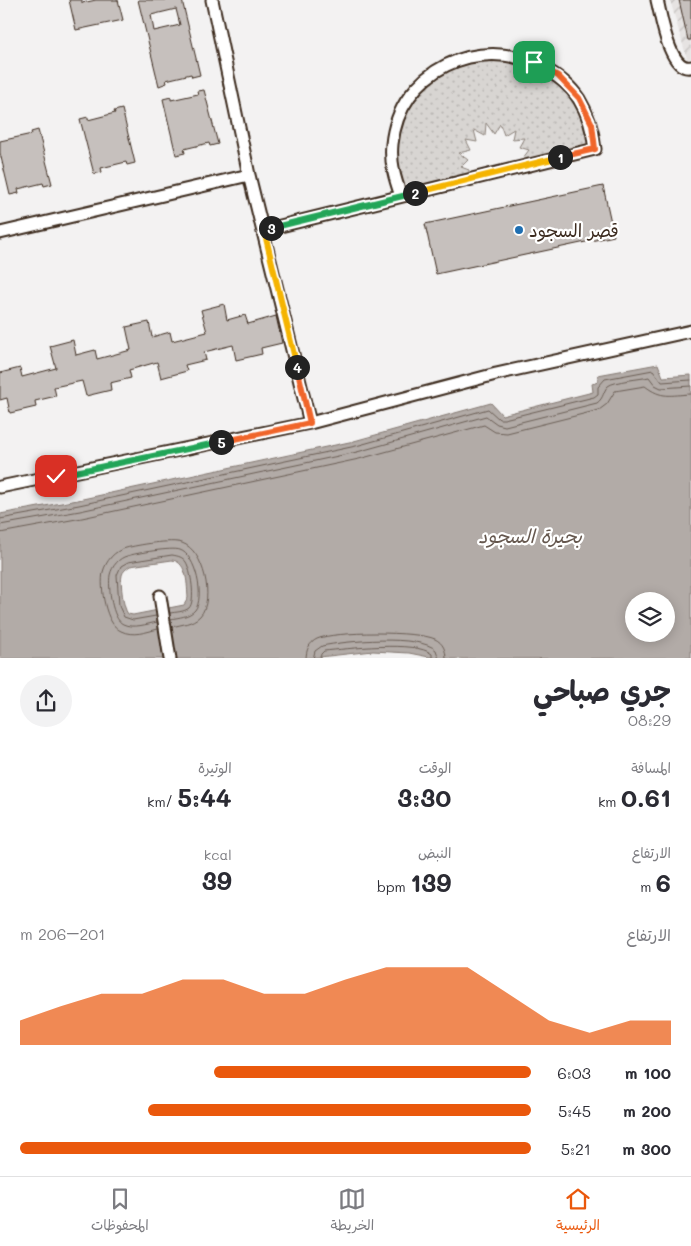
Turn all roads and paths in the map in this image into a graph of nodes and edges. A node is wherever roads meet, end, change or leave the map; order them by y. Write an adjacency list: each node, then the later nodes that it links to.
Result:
1 (212, 0): 4 (street)
2 (657, 0): 3 (street)
3 (691, 67)
4 (249, 176): 6 (street); 7 (street)
5 (401, 196): 5 (street); 6 (street)
6 (264, 230): 9 (street)
7 (0, 233)
8 (691, 331): 9 (street)
9 (310, 423): 10 (street)
10 (0, 487)
11 (160, 596): 12 (street)
12 (170, 658)

